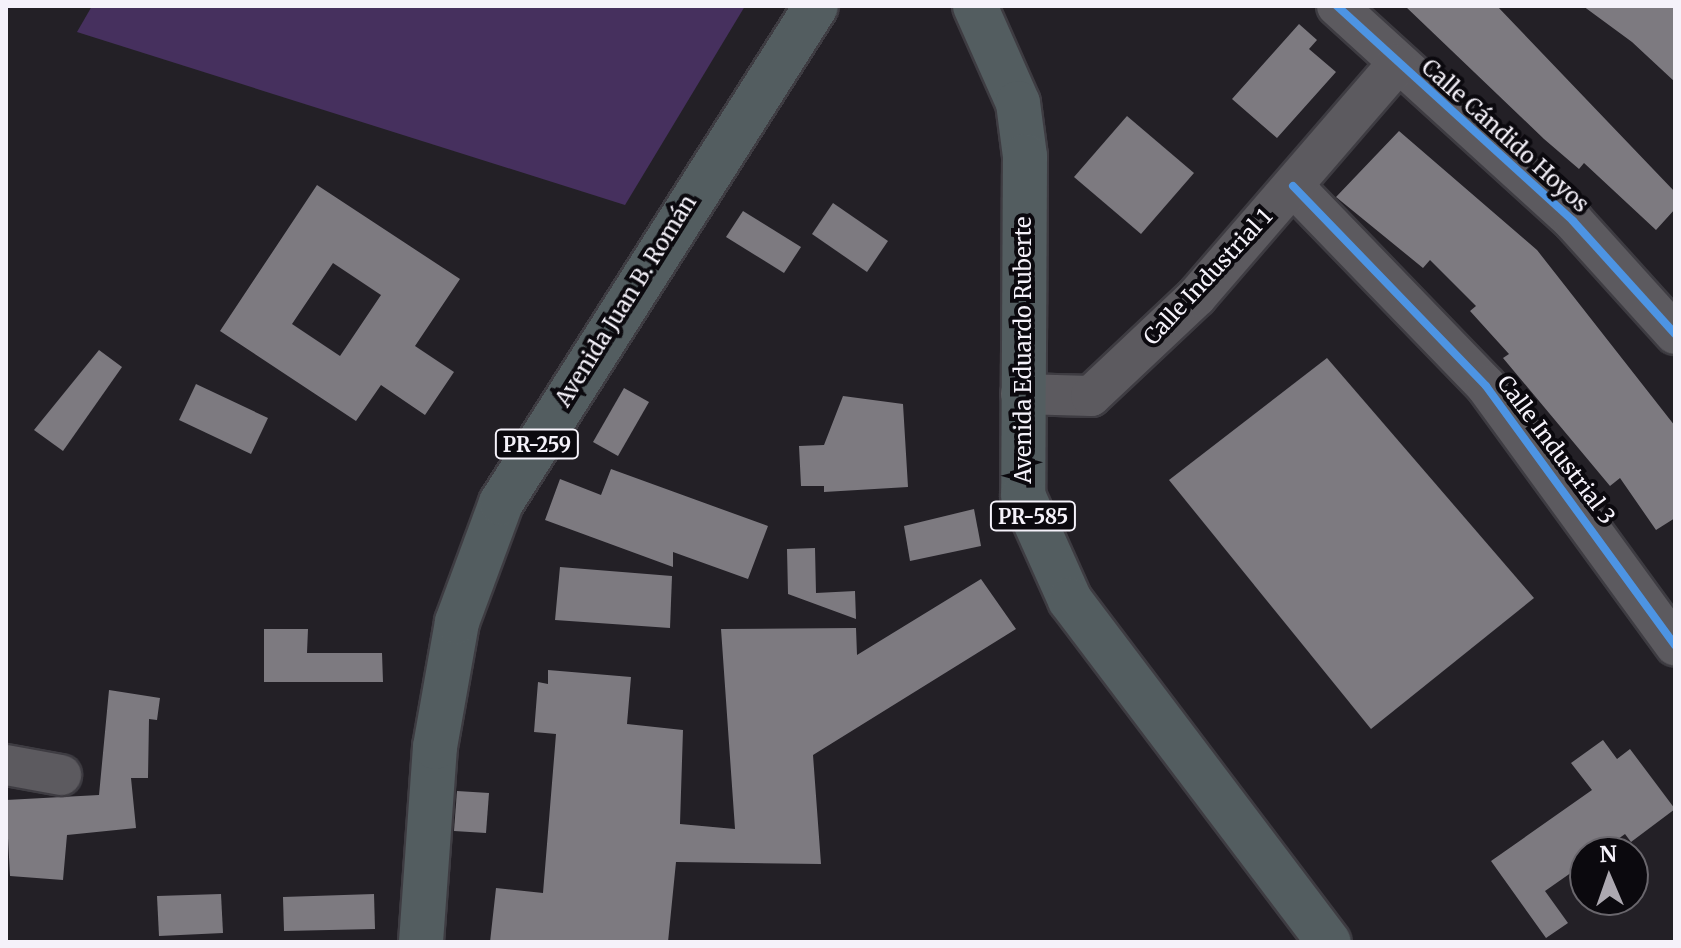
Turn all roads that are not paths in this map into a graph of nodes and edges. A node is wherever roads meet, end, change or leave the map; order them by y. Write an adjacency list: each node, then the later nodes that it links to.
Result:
1 (816, 6): 13 (main road, Avenida Juan B. Román / PR-259)
2 (975, 6): 6 (main road, Avenida Eduardo Ruberte / PR-585)
3 (996, 6): 6 (main road)
4 (1337, 6): 5 (street, Calle Cándido Hoyos)
5 (1397, 64): 7 (street, Calle Industrial 1); 8 (street, Calle Cándido Hoyos)
6 (1018, 103): 9 (main road, Avenida Eduardo Ruberte / PR-585)
7 (1293, 186): 9 (street, Calle Industrial 1); 10 (street, Calle Industrial 3)
8 (1675, 334)
9 (1021, 394): 14 (main road, Avenida Eduardo Ruberte / PR-585)
10 (1675, 645)
11 (6, 765): 12 (street)
12 (61, 775)
13 (421, 942)
14 (1329, 942)

